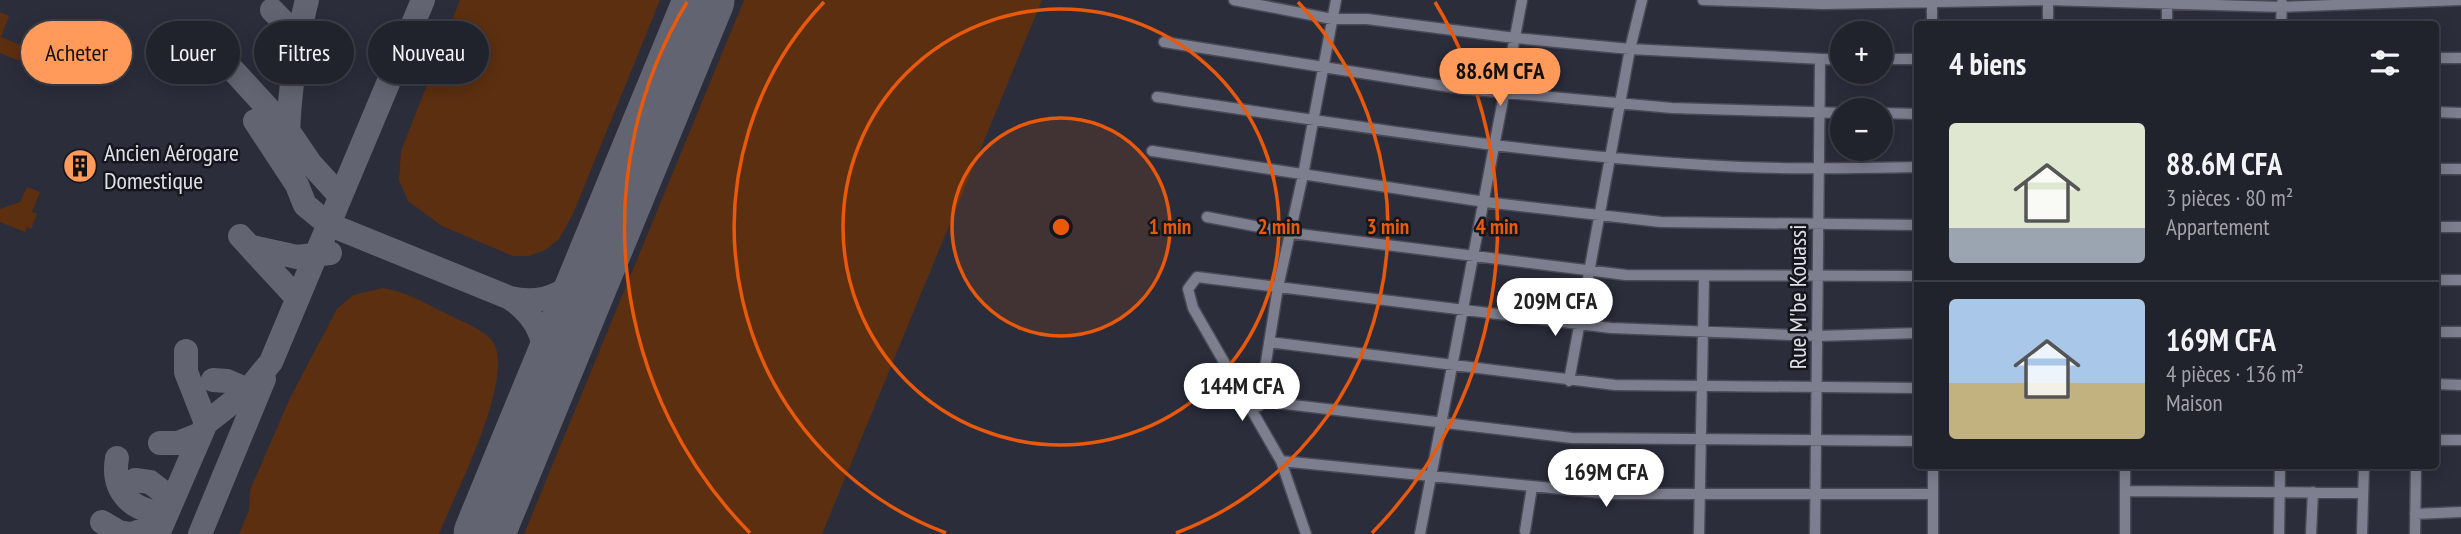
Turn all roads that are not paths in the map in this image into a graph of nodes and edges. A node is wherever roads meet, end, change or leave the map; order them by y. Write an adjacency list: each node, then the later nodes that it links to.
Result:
1 (1234, 0): 11 (street)
2 (1336, 0): 11 (street)
3 (1522, 0): 16 (street)
4 (1642, 0): 18 (street)
5 (1703, 0): 8 (street)
6 (2048, 0): 8 (street); 9 (street); 13 (street)
7 (2461, 0): 10 (street)
8 (1932, 2): 12 (street)
9 (2167, 2): 10 (street); 14 (street)
10 (2281, 3): 15 (street)
11 (1332, 19): 16 (street); 25 (street)
12 (1932, 21)
13 (2048, 21)
14 (2167, 21)
15 (2281, 21)
16 (1516, 38): 18 (street); 26 (street)
17 (1164, 42): 25 (street)
18 (1630, 49): 22 (street); 28 (street)
19 (2439, 58): 20 (street)
20 (2461, 58)
21 (1914, 59): 24 (street)
22 (1820, 60): 23 (street); 29 (street, Rue M'be Kouassi)
23 (1830, 60)
24 (1893, 60)
25 (1323, 68): 26 (street); 35 (street)
26 (1506, 93): 28 (street); 36 (street)
27 (1157, 97): 35 (street)
28 (1621, 103): 29 (street); 38 (street)
29 (1820, 112): 30 (street); 40 (street, Rue M'be Kouassi)
30 (1830, 112)
31 (1893, 113): 34 (street)
32 (2439, 113): 33 (street)
33 (2461, 113)
34 (1914, 114)
35 (1314, 120): 36 (street); 43 (street)
36 (1495, 146): 38 (street); 44 (street)
37 (1152, 151): 43 (street)
38 (1612, 158): 40 (street); 45 (street)
39 (1914, 167): 40 (street)
40 (1820, 169): 47 (street, Rue M'be Kouassi)
41 (2439, 169): 42 (street)
42 (2461, 169)
43 (1303, 175): 44 (street); 51 (street)
44 (1485, 202): 45 (street); 52 (street)
45 (1601, 216): 47 (street); 53 (street)
46 (1207, 217): 51 (street)
47 (1818, 225): 48 (street); 56 (street, Rue M'be Kouassi)
48 (1914, 225)
49 (2439, 227): 50 (street)
50 (2461, 227)
51 (1291, 233): 52 (street); 59 (street)
52 (1472, 255): 53 (street); 60 (street)
53 (1590, 271): 55 (street); 61 (street)
54 (1914, 276): 56 (street)
55 (1704, 278): 56 (street); 62 (street)
56 (1818, 278): 66 (street, Rue M'be Kouassi)
57 (2439, 280): 58 (street)
58 (2461, 280)
59 (1278, 288): 60 (street); 67 (street); 76 (street)
60 (1462, 311): 61 (street); 68 (street)
61 (1581, 325): 62 (street); 69 (street)
62 (1703, 332): 66 (street); 72 (street)
63 (2439, 332): 64 (street)
64 (2461, 332)
65 (1914, 334): 66 (street)
66 (1818, 336): 74 (street, Rue M'be Kouassi)
67 (1269, 342): 68 (street); 75 (street)
68 (1453, 366): 69 (street); 77 (street)
69 (1569, 380): 72 (street)
70 (2439, 384): 71 (street)
71 (2461, 385)
72 (1701, 387): 74 (street); 78 (street)
73 (1914, 388): 74 (street)
74 (1818, 389): 81 (street, Rue M'be Kouassi)
75 (1260, 401): 76 (street); 77 (street)
76 (1258, 418): 83 (street)
77 (1441, 422): 78 (street); 89 (street)
78 (1700, 440): 81 (street); 92 (street)
79 (2439, 440): 80 (street)
80 (2461, 440)
81 (1819, 441): 82 (street); 97 (street, Rue M'be Kouassi)
82 (1914, 441)
83 (1281, 461): 89 (street); 101 (street)
84 (1933, 469): 96 (street)
85 (2125, 469): 91 (street)
86 (2280, 469): 93 (street)
87 (2364, 469): 95 (street)
88 (2416, 469): 99 (street)
89 (1431, 474): 90 (street); 102 (street)
90 (1532, 487): 92 (street); 100 (street)
91 (2126, 491): 93 (street); 106 (street)
92 (1699, 492): 97 (street); 103 (street)
93 (2279, 492): 94 (street); 107 (street)
94 (2313, 492): 95 (street); 108 (street)
95 (2362, 493): 109 (street)
96 (1933, 494): 97 (street); 105 (street)
97 (1816, 496): 104 (street, Rue M'be Kouassi)
98 (2461, 512): 99 (street)
99 (2415, 514): 110 (street)
100 (1525, 531)
101 (1306, 534)
102 (1420, 534)
103 (1699, 534)
104 (1815, 534)
105 (1933, 534)
106 (2125, 534)
107 (2279, 534)
108 (2311, 534)
109 (2362, 534)
110 (2414, 534)

